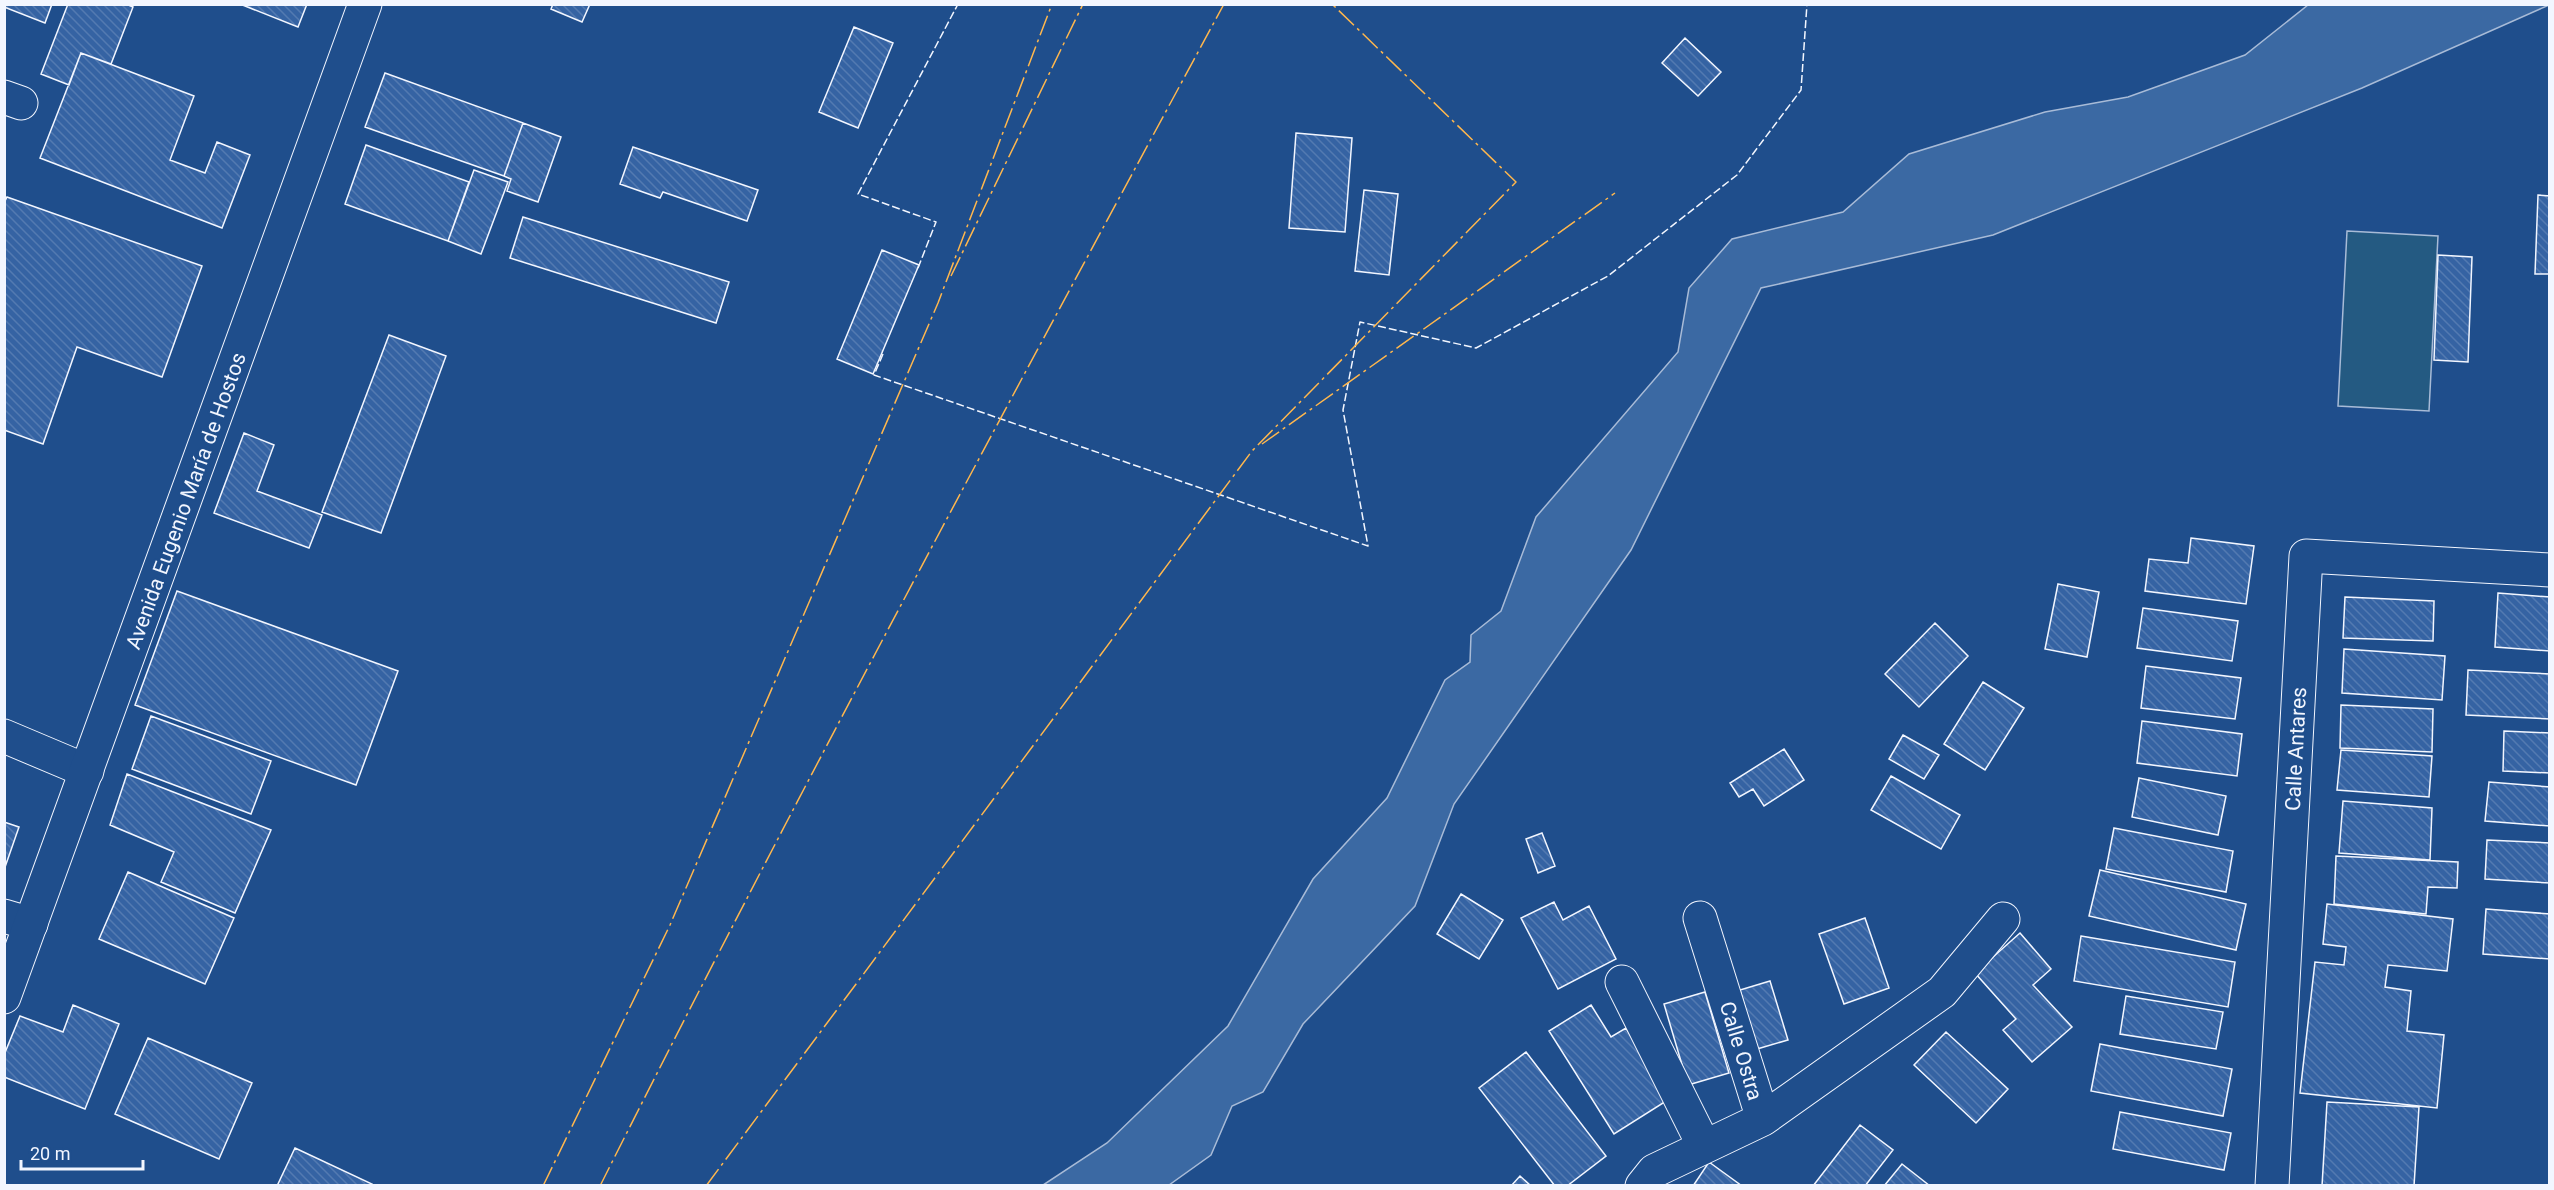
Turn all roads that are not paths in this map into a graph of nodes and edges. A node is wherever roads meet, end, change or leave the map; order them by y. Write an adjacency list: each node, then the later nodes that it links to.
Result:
1 (365, 4): 4 (street, Avenida Eugenio María de Hostos)
2 (2550, 570): 13 (street, Calle Antares)
3 (4, 736): 4 (street)
4 (87, 771): 6 (street, Avenida Eugenio María de Hostos)
5 (1700, 918): 10 (street, Calle Ostra)
6 (18, 920): 9 (street, Avenida Eugenio María de Hostos)
7 (2003, 920): 10 (street)
8 (1622, 982): 11 (street)
9 (4, 997)
10 (1763, 1119): 11 (street, Calle Ostra)
11 (1704, 1146): 12 (street, Calle Ostra)
12 (1642, 1185)
13 (2272, 1185)

